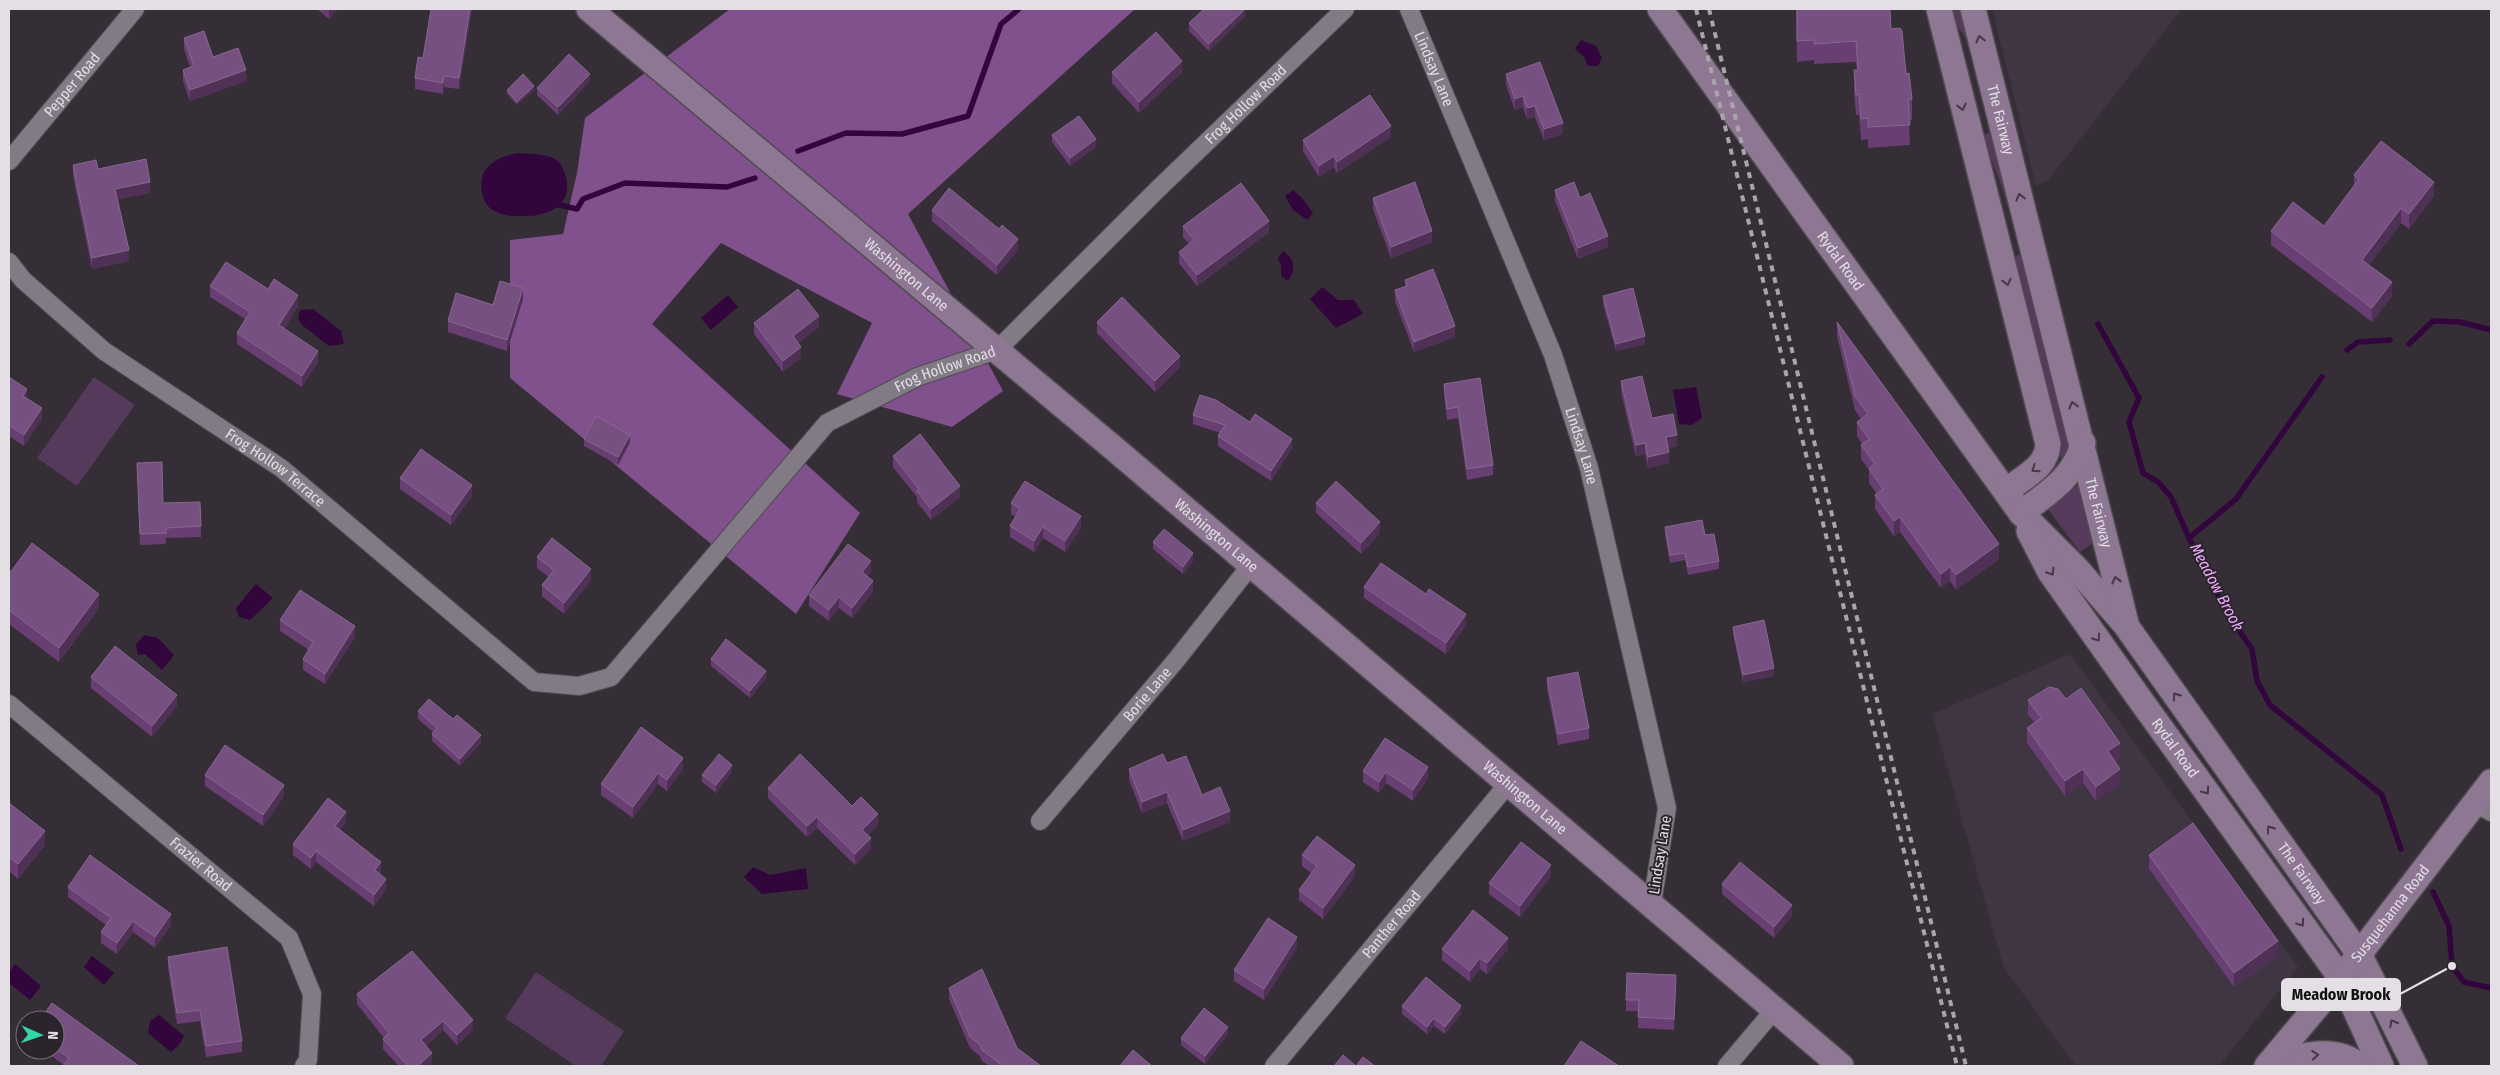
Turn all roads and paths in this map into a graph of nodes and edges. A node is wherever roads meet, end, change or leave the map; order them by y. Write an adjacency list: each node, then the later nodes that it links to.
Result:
1 (135, 9): 8 (street, Pepper Road)
2 (589, 9): 12 (main road, Washington Lane)
3 (1345, 9): 12 (street, Frog Hollow Road)
4 (1410, 9): 24 (street, Lindsay Lane)
5 (1660, 9): 14 (main road, Rydal Road)
6 (1938, 9): 10 (main road, one-way to 10)
7 (1973, 9): 9 (main road, The Fairway, one-way to 7)
8 (9, 161)
9 (2028, 227): 10 (main road); 13 (main road, The Fairway, one-way to 9)
10 (1995, 235): 14 (main road, one-way to 14)
11 (9, 262): 18 (street, Frog Hollow Terrace)
12 (997, 350): 16 (main road, Washington Lane); 18 (street, Frog Hollow Road)
13 (2083, 443): 15 (main road); 17 (main road, The Fairway, one-way to 13)
14 (2006, 491): 15 (main road, Rydal Road)
15 (2021, 513): 17 (main road, Rydal Road); 26 (main road, Rydal Road, one-way to 26)
16 (1251, 565): 21 (main road, Washington Lane); 23 (street, Borie Lane)
17 (2127, 627): 25 (main road, The Fairway, one-way to 17)
18 (534, 682)
19 (9, 704): 29 (street, Frazier Road)
20 (2491, 782): 22 (main road, Susquehanna Road)
21 (1508, 784): 24 (main road, Washington Lane); 30 (street, Panther Road)
22 (2483, 807): 25 (main road, Susquehanna Road)
23 (1040, 821)
24 (1652, 904): 27 (main road, Washington Lane)
25 (2359, 954): 26 (main road, Susquehanna Road); 35 (main road, The Fairway, one-way to 25)
26 (2341, 978): 28 (main road, Susquehanna Road); 34 (main road, Rydal Road)
27 (1775, 1009): 31 (street); 32 (main road, Washington Lane)
28 (2268, 1065): 33 (main road, one-way to 33)
29 (304, 1066)
30 (1274, 1066)
31 (1728, 1066)
32 (1841, 1066)
33 (2360, 1066)
34 (2382, 1066)
35 (2416, 1066)

